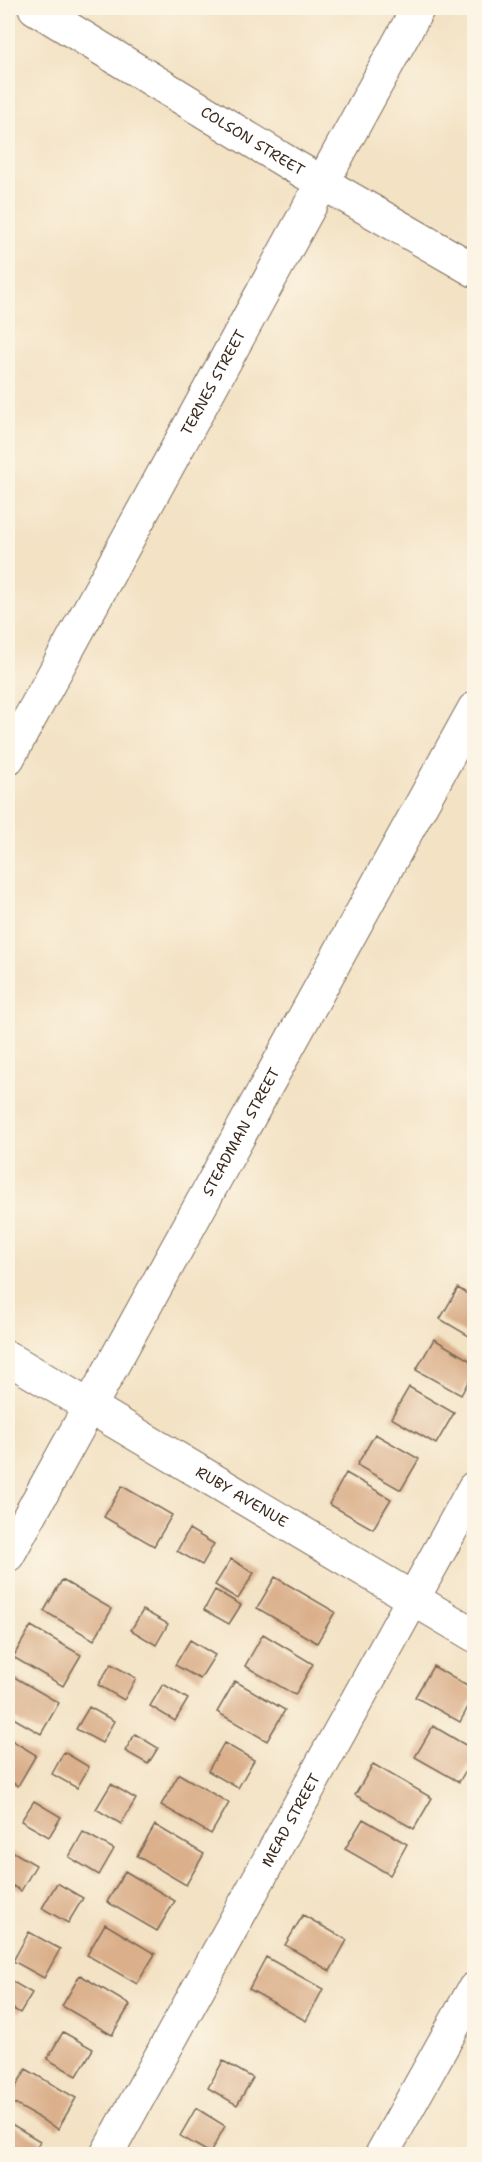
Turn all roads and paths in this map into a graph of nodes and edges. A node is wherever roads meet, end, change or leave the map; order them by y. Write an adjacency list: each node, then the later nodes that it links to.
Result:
1 (35, 8): 3 (street, COLSON STREET)
2 (418, 8): 3 (street, TERNES STREET)
3 (323, 181): 4 (street, COLSON STREET); 6 (street, TERNES STREET)
4 (474, 270)
5 (474, 709): 8 (street, STEADMAN STREET)
6 (8, 758)
7 (8, 1358): 8 (street, RUBY AVENUE)
8 (89, 1407): 10 (street, STEADMAN STREET); 11 (street, RUBY AVENUE)
9 (474, 1488): 11 (street, MEAD STREET)
10 (8, 1555)
11 (414, 1598): 12 (street, RUBY AVENUE); 14 (street, MEAD STREET)
12 (474, 1635)
13 (474, 1989): 15 (street)
14 (107, 2154)
15 (382, 2154)

